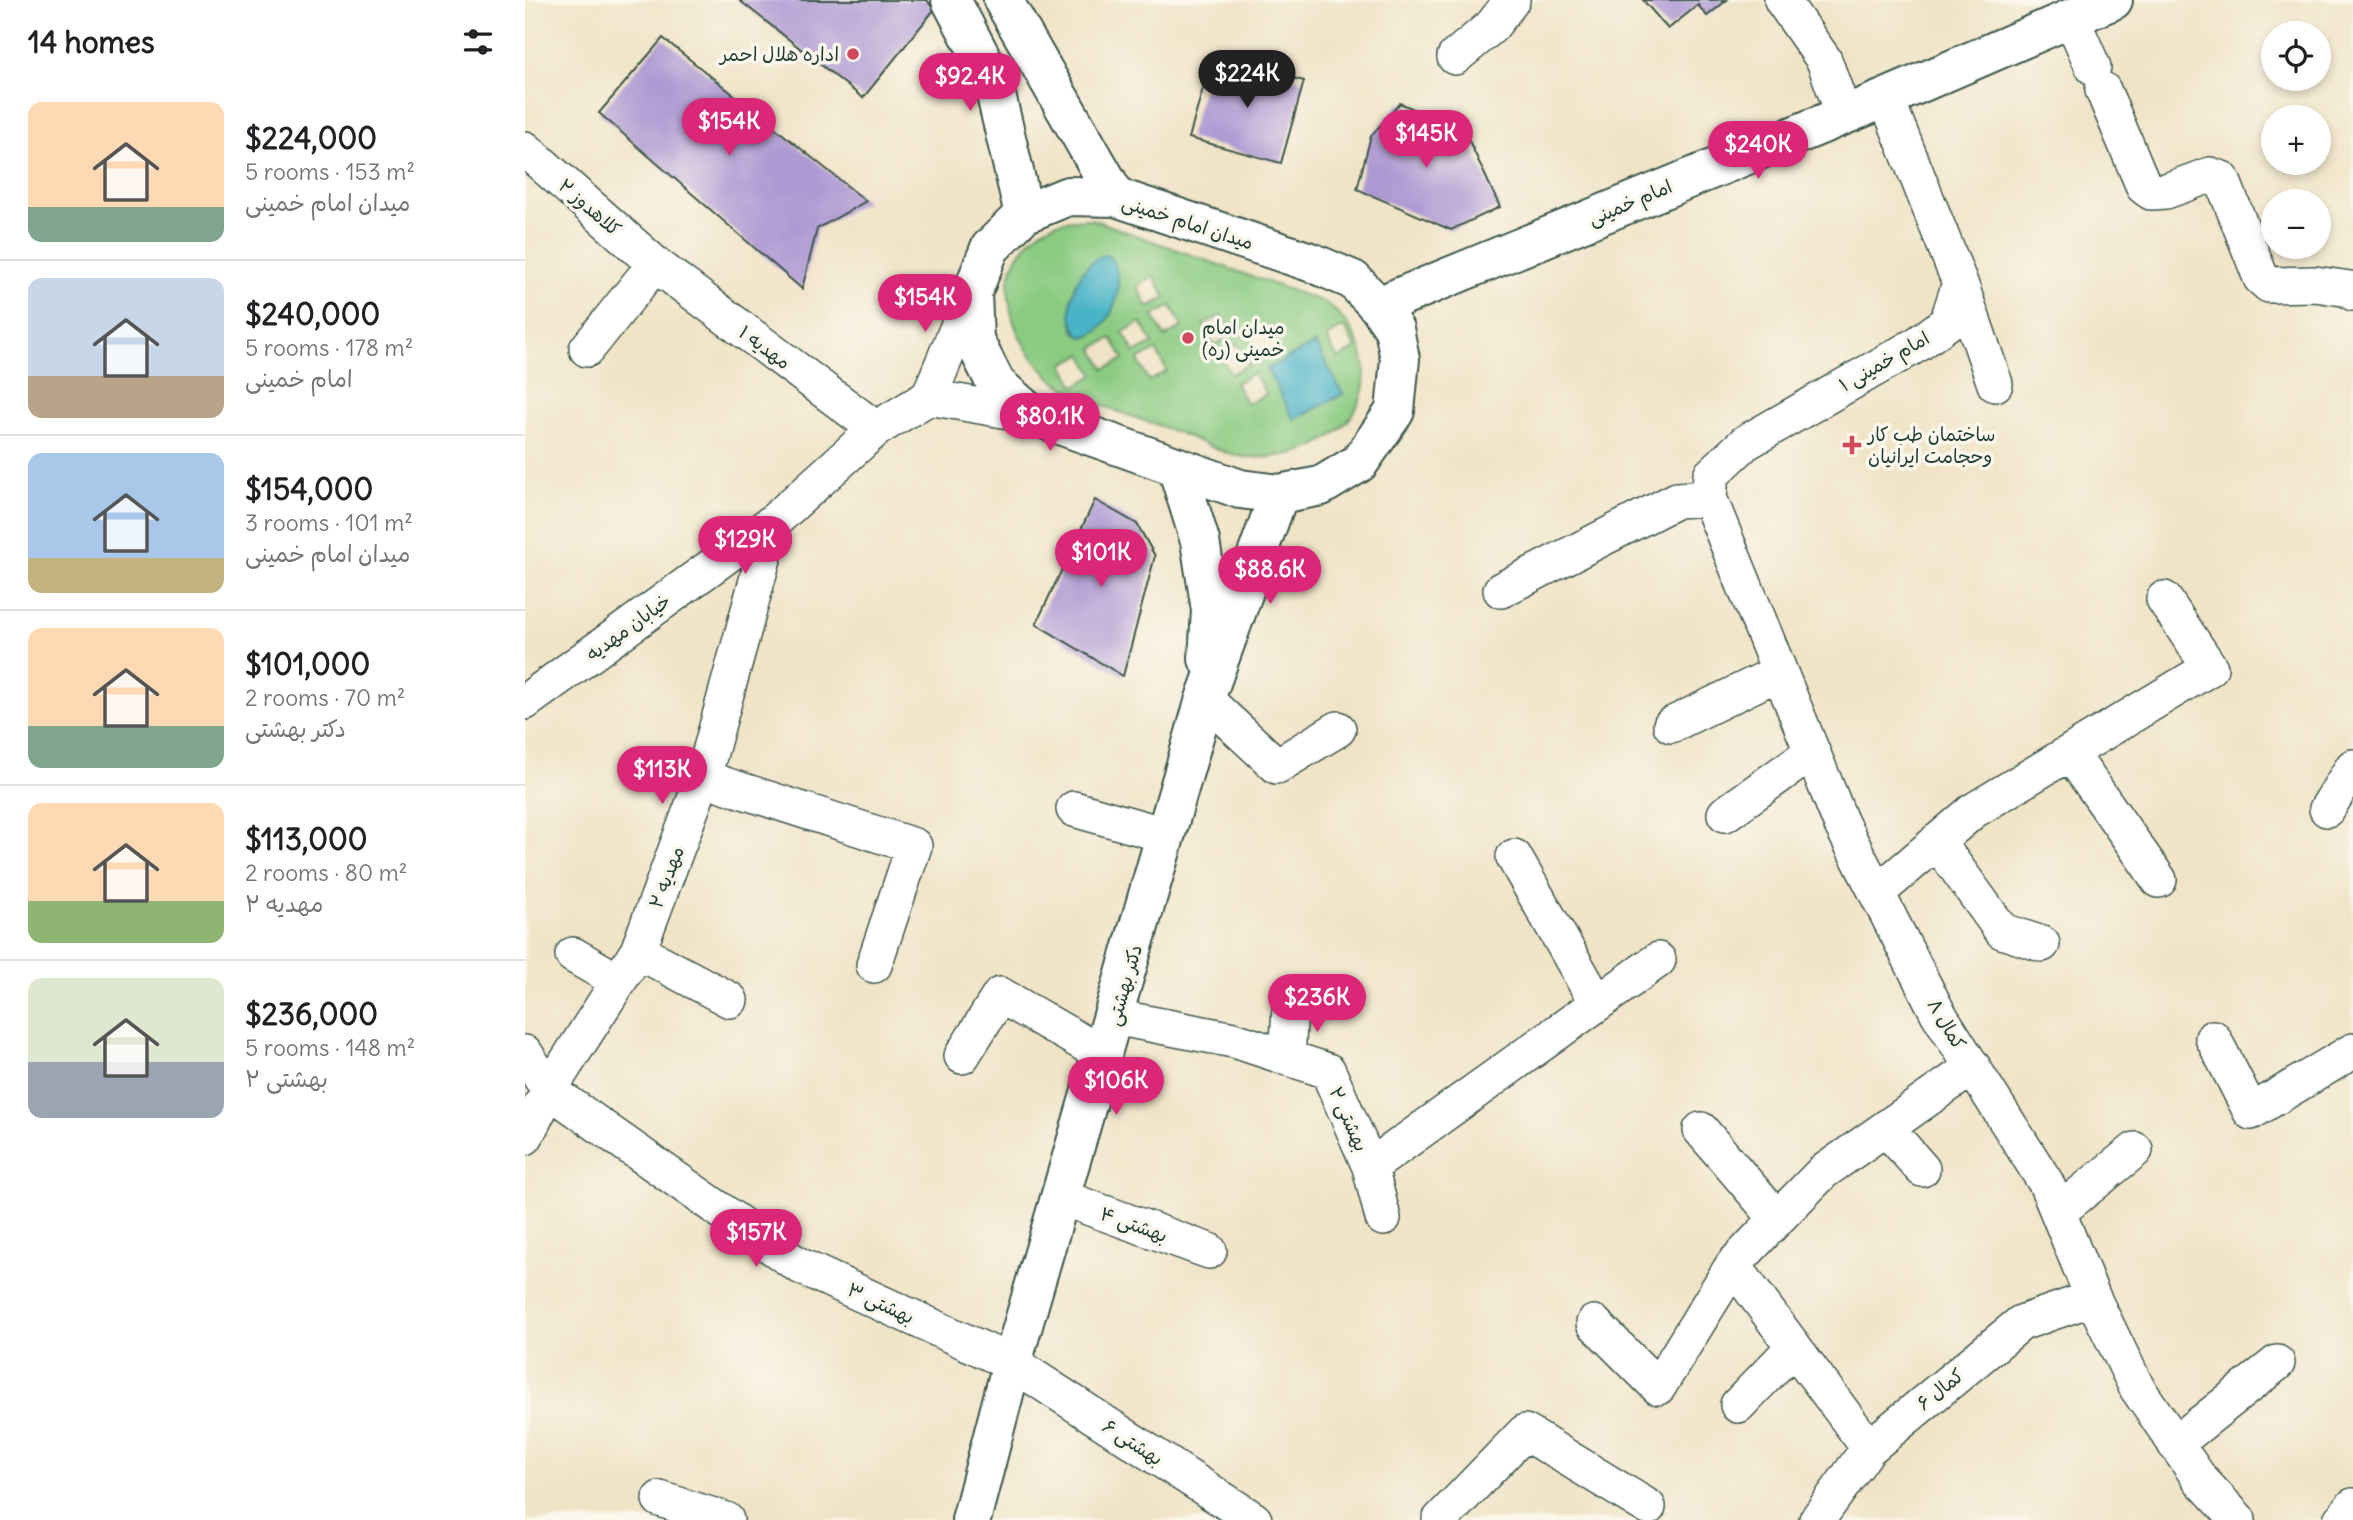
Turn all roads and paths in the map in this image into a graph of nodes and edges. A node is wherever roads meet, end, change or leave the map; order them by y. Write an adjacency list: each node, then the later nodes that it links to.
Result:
1 (951, 0): 12 (main road)
2 (1003, 0): 11 (main road)
3 (1513, 0): 7 (street)
4 (1782, 0): 9 (street)
5 (2113, 0): 6 (main road, امام خمینی)
6 (2072, 19): 8 (main road, امام خمینی); 16 (street)
7 (1455, 57)
8 (1886, 98): 9 (main road, امام خمینی); 14 (street)
9 (1843, 113): 17 (main road, امام خمینی)
10 (525, 149): 13 (street, کلاهدوز ۲)
11 (1117, 197): 12 (main road, میدان امام خمینی); 17 (main road, میدان امام خمینی)
12 (1024, 214): 15 (main road, میدان امام خمینی)
13 (655, 264): 18 (street); 22 (street, مهدیه ۱)
14 (1960, 283): 19 (street); 25 (street, امام خمینی ۱)
15 (972, 293): 20 (street); 21 (main road, میدان امام خمینی)
16 (2353, 293)
17 (1378, 306): 24 (main road, میدان امام خمینی)
18 (587, 349)
19 (1995, 384)
20 (929, 397): 21 (street); 22 (street, خیابان مهدیه)
21 (1033, 415): 23 (main road, میدان امام خمینی)
22 (876, 429): 26 (street, خیابان مهدیه)
23 (1177, 467): 24 (main road, میدان امام خمینی); 30 (main road)
24 (1279, 494): 30 (main road, دکتر بهشتی)
25 (1709, 498): 27 (street); 29 (street, کمال ۸)
26 (773, 522): 31 (street, خیابان مهدیه); 37 (street, مهدیه ۲)
27 (1501, 590)
28 (2164, 599): 34 (street)
29 (1778, 673): 32 (street); 35 (street, کمال ۸)
30 (1205, 699): 33 (street); 41 (main road, دکتر بهشتی)
31 (525, 702)
32 (1671, 725)
33 (1338, 729)
34 (2070, 752): 42 (street); 44 (street)
35 (1811, 753): 40 (street); 45 (street, کمال ۸)
36 (2353, 767): 39 (street)
37 (703, 778): 47 (street, مهدیه ۲); 50 (street)
38 (1074, 809): 41 (street)
39 (2327, 809)
40 (1725, 814)
41 (1165, 835): 55 (main road, دکتر بهشتی)
42 (1937, 841): 45 (street); 46 (street)
43 (1514, 857): 53 (street)
44 (2159, 880)
45 (1878, 892): 62 (street, کمال ۸)
46 (2042, 944)
47 (638, 951): 51 (street, مهدیه ۲); 52 (street)
48 (573, 955): 51 (street)
49 (1658, 960): 53 (street)
50 (874, 965)
51 (618, 981): 63 (street, مهدیه ۲)
52 (730, 1000)
53 (1597, 1003): 68 (street)
54 (1290, 1008): 61 (street)
55 (1114, 1017): 59 (main road, دکتر بهشتی); 61 (street, بهشتی ۲)
56 (2213, 1038): 57 (street)
57 (2353, 1051)
58 (525, 1053): 63 (street)
59 (1104, 1055): 60 (street); 70 (main road, دکتر بهشتی)
60 (963, 1056)
61 (1287, 1058): 68 (street, بهشتی ۲)
62 (1973, 1067): 64 (street); 71 (street, کمال ۸)
63 (548, 1090): 66 (street, مهدیه ۲); 79 (street, بهشتی ۳)
64 (1886, 1128): 69 (street); 73 (street)
65 (1701, 1130): 73 (street)
66 (525, 1137)
67 (2134, 1150): 71 (street)
68 (1370, 1167): 72 (street, بهشتی ۲)
69 (1922, 1169)
70 (1060, 1197): 74 (street, بهشتی ۴); 79 (main road, دکتر بهشتی)
71 (2058, 1212): 76 (street, کمال ۸)
72 (1383, 1217)
73 (1777, 1219): 75 (street)
74 (1209, 1251)
75 (1733, 1265): 77 (street); 78 (street)
76 (2093, 1298): 82 (street, کمال ۸); 83 (street, کمال ۶)
77 (1594, 1323)
78 (1794, 1347): 81 (street); 83 (street)
79 (1012, 1363): 88 (main road, دکتر بهشتی); 89 (street, بهشتی ۶)
80 (2277, 1363): 82 (street)
81 (1738, 1405)
82 (2175, 1444): 92 (street, کمال ۸)
83 (1869, 1448): 91 (street, کمال ۶)
84 (660, 1499): 87 (street)
85 (2353, 1506): 93 (street)
86 (1648, 1507): 90 (street)
87 (726, 1520)
88 (971, 1520)
89 (1254, 1520)
90 (1440, 1520)
91 (1817, 1520)
92 (2238, 1520)
93 (2341, 1520)

